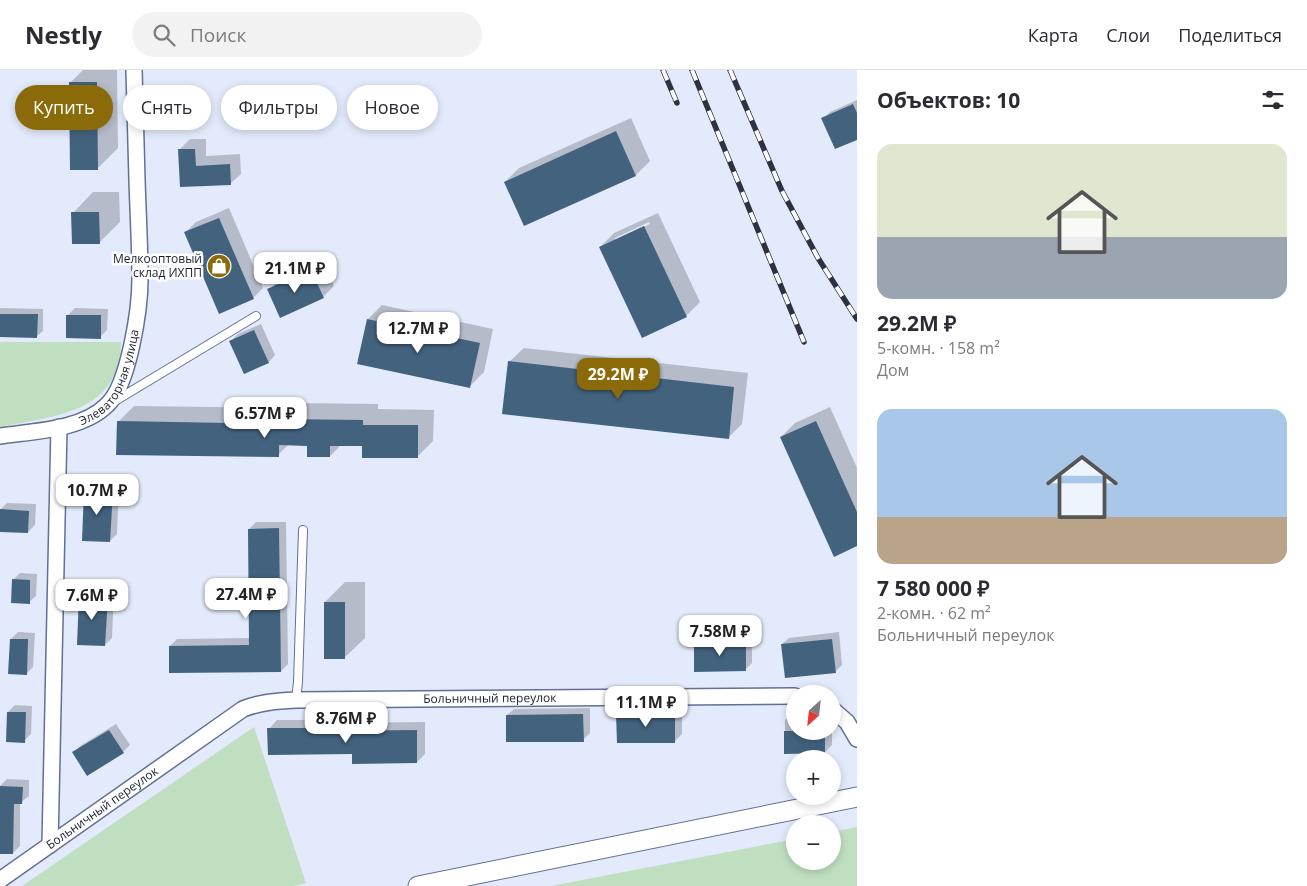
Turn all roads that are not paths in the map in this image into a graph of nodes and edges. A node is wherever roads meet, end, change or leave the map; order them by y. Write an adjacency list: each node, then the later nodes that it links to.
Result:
1 (134, 70): 3 (street, Элеваторная улица)
2 (256, 316): 3 (lane)
3 (109, 404): 4 (street, Элеваторная улица)
4 (59, 427): 5 (street); 12 (street, Элеваторная улица)
5 (0, 436)
6 (303, 530): 8 (lane)
7 (786, 696): 8 (street, Больничный переулок)
8 (296, 700): 12 (street, Больничный переулок)
9 (841, 717): 10 (street)
10 (857, 739)
11 (857, 797): 14 (street)
12 (50, 845): 13 (street, Больничный переулок)
13 (0, 880)
14 (418, 886)

